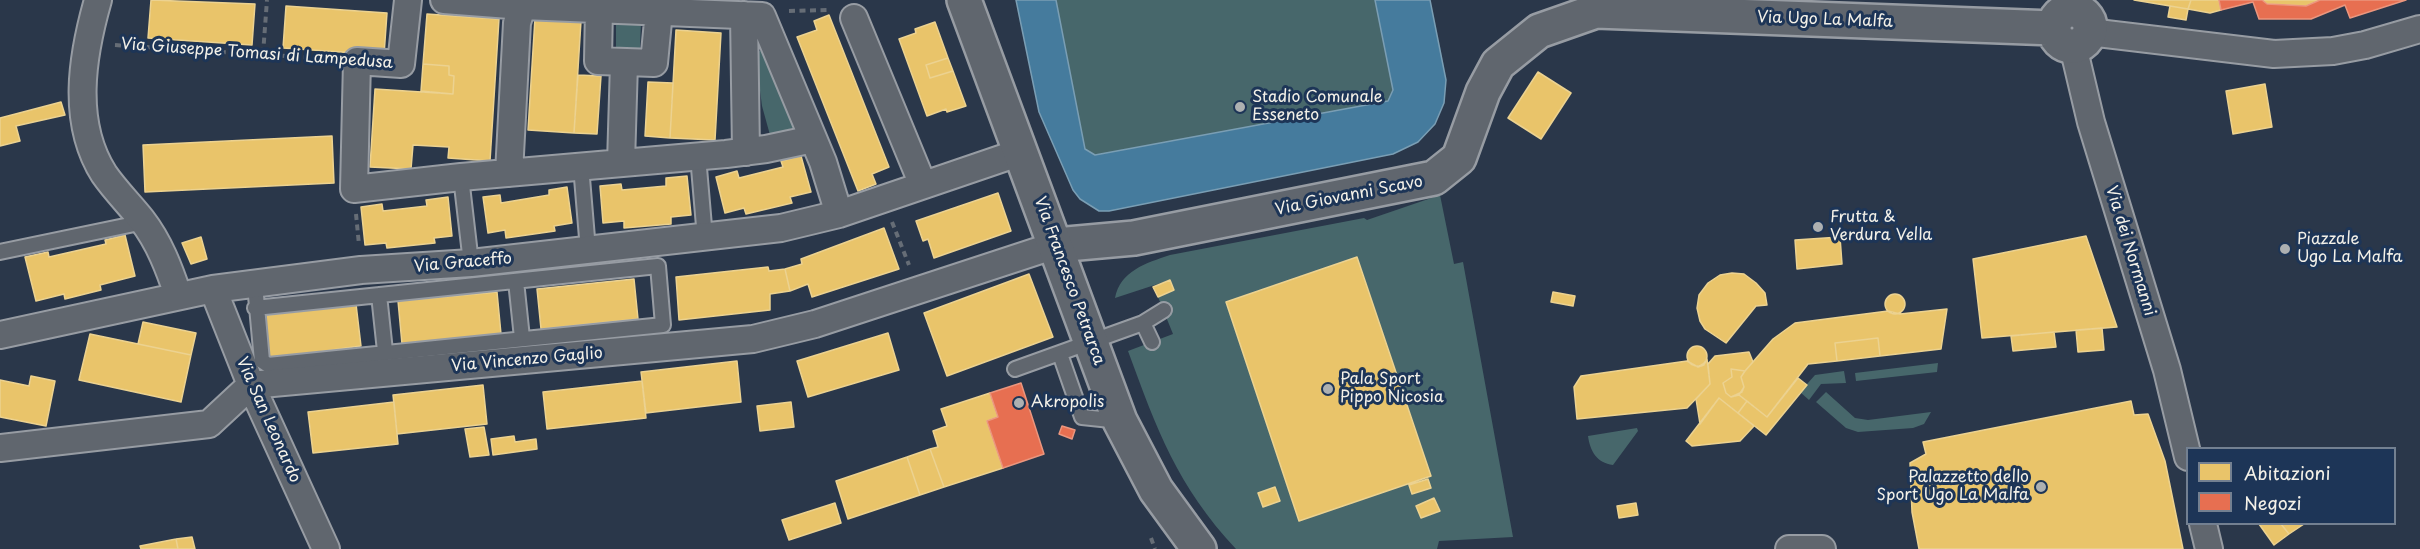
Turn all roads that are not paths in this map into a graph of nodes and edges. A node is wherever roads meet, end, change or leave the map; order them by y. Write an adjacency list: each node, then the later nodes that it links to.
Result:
1 (98, 0): 24 (street)
2 (408, 0): 21 (street, Via Giuseppe Tomasi di Lampedusa)
3 (444, 0): 5 (street)
4 (964, 0): 16 (street, Via Francesco Petrarca)
5 (524, 3): 7 (street); 20 (street)
6 (1593, 6): 11 (street, Via Ugo La Malfa); 26 (street, Via Giovanni Scavo)
7 (599, 8): 8 (street); 13 (street)
8 (658, 10): 9 (street); 13 (street)
9 (753, 16): 14 (street); 15 (street)
10 (854, 18): 22 (street)
11 (2070, 24): 12 (street, Via Ugo La Malfa); 47 (street, Via dei Normanni)
12 (2420, 29)
13 (624, 63): 18 (street)
14 (813, 139): 15 (street); 23 (street)
15 (746, 152): 17 (street)
16 (1021, 152): 22 (street, Via Graceffo); 26 (street, Via Francesco Petrarca)
17 (698, 156): 18 (street); 25 (lane)
18 (621, 163): 19 (street)
19 (580, 166): 20 (street); 27 (lane)
20 (509, 173): 21 (street)
21 (461, 177): 29 (lane)
22 (923, 185): 23 (street, Via Graceffo)
23 (839, 214): 25 (street, Via Graceffo)
24 (144, 222): 28 (lane); 33 (street)
25 (705, 238): 27 (street, Via Graceffo)
26 (1056, 245): 40 (street, Via Francesco Petrarca); 44 (street, Via Vincenzo Gaglio)
27 (588, 249): 29 (street, Via Graceffo)
28 (0, 252)
29 (471, 263): 34 (street, Via Graceffo)
30 (516, 281): 32 (lane); 38 (lane); 38 (lane)
31 (213, 289): 33 (street, Via Graceffo); 34 (street, Via Graceffo); 44 (street, Via San Leonardo)
32 (379, 294): 34 (lane); 41 (lane)
33 (178, 295): 37 (street, Via Graceffo)
34 (255, 297): 41 (lane)
35 (1164, 310): 36 (lane)
36 (1143, 323): 39 (lane); 40 (lane)
37 (0, 335)
38 (522, 338): 41 (lane)
39 (1152, 342)
40 (1091, 343): 42 (lane); 45 (street, Via Francesco Petrarca)
41 (385, 351)
42 (1060, 354): 43 (lane); 45 (lane)
43 (1015, 369)
44 (251, 385): 46 (street); 49 (street, Via San Leonardo)
45 (1120, 421): 50 (street, Via Francesco Petrarca)
46 (0, 448)
47 (2186, 453)
48 (2203, 525): 53 (street)
49 (326, 549)
50 (1199, 549)
51 (1789, 549): 52 (street)
52 (1822, 549)
53 (2209, 549)

